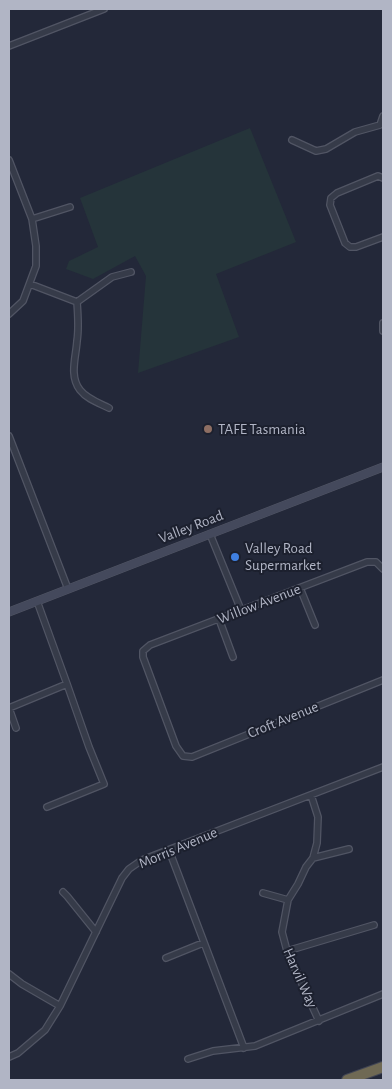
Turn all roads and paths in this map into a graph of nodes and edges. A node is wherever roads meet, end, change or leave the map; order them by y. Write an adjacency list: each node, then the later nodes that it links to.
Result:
1 (104, 9): 2 (street)
2 (9, 46)
3 (383, 116): 4 (street)
4 (292, 140)
5 (9, 160): 8 (street)
6 (383, 178): 9 (street)
7 (70, 207): 8 (street)
8 (32, 219): 11 (street)
9 (383, 237)
10 (131, 272): 12 (street)
11 (30, 284): 12 (street); 13 (street)
12 (77, 302): 16 (street)
13 (9, 313)
14 (383, 323): 15 (street)
15 (383, 331)
16 (109, 408)
17 (9, 436): 21 (street)
18 (383, 468): 19 (street, Valley Road)
19 (210, 534): 21 (street, Valley Road); 24 (street)
20 (383, 569): 22 (street, Willow Avenue)
21 (68, 588): 23 (street, Valley Road)
22 (300, 588): 24 (street, Willow Avenue); 27 (street)
23 (36, 601): 25 (street, Valley Road); 30 (street)
24 (241, 610): 26 (street, Willow Avenue)
25 (9, 612)
26 (219, 619): 28 (street); 32 (street, Willow Avenue)
27 (315, 626)
28 (234, 657)
29 (383, 680): 32 (street, Croft Avenue)
30 (67, 684): 31 (street); 35 (street)
31 (16, 728)
32 (183, 756)
33 (383, 767): 34 (street, Morris Avenue)
34 (311, 795): 37 (street, Morris Avenue); 38 (street, Harvil Way)
35 (48, 807)
36 (349, 849): 38 (street)
37 (169, 850): 43 (street, Morris Avenue); 44 (street)
38 (313, 858): 41 (street, Harvil Way)
39 (63, 892): 43 (street)
40 (262, 893): 41 (street)
41 (288, 900): 45 (street, Harvil Way)
42 (374, 925): 45 (street)
43 (96, 932): 49 (street, Morris Avenue)
44 (203, 943): 46 (street); 51 (street)
45 (286, 951): 50 (street, Harvil Way)
46 (166, 958)
47 (9, 974): 49 (street)
48 (383, 994): 50 (street)
49 (60, 1006): 52 (street, Morris Avenue)
50 (319, 1021): 51 (street)
51 (244, 1048): 53 (street)
52 (9, 1058)
53 (188, 1059)
54 (383, 1067): 55 (highway)
55 (347, 1080)

